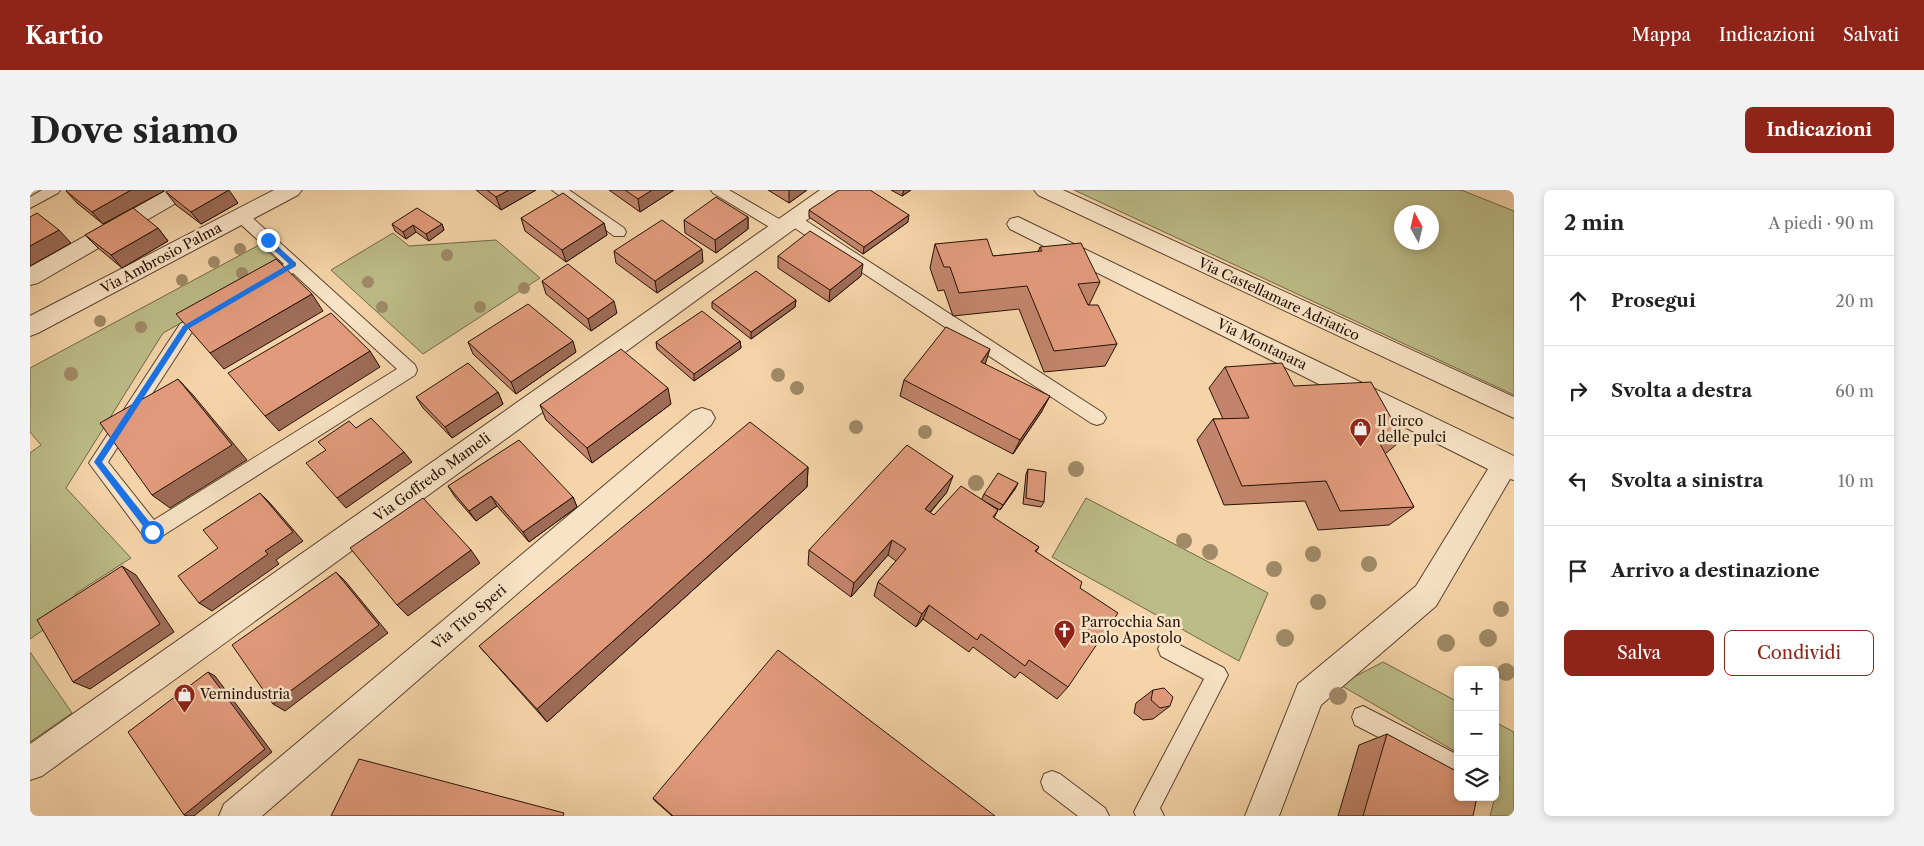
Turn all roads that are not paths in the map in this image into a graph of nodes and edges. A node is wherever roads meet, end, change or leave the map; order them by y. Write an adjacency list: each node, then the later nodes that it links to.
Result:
1 (53, 190): 8 (lane)
2 (183, 190): 14 (street)
3 (291, 190): 9 (street, Via Ambrosio Palma)
4 (558, 190): 12 (lane)
5 (718, 190): 10 (lane)
6 (834, 190): 10 (street, Via Goffredo Mameli)
7 (1045, 190): 18 (street, Via Castellamare Adriatico)
8 (30, 202)
9 (241, 216): 13 (lane); 17 (street, Via Ambrosio Palma)
10 (787, 223): 20 (lane); 24 (street, Via Goffredo Mameli)
11 (1018, 224): 21 (street, Via Montanara)
12 (619, 232)
13 (294, 264): 15 (lane); 16 (lane)
14 (30, 277)
15 (252, 289)
16 (219, 308)
17 (30, 327)
18 (1514, 408)
19 (702, 418): 27 (street, Via Tito Speri)
20 (1098, 418)
21 (1509, 466): 30 (street, Via Montanara)
22 (1168, 649): 29 (lane)
23 (1363, 717): 25 (lane)
24 (30, 764)
25 (1454, 764)
26 (1052, 782): 28 (lane)
27 (236, 816)
28 (1097, 816)
29 (1152, 816)
30 (1262, 816)

